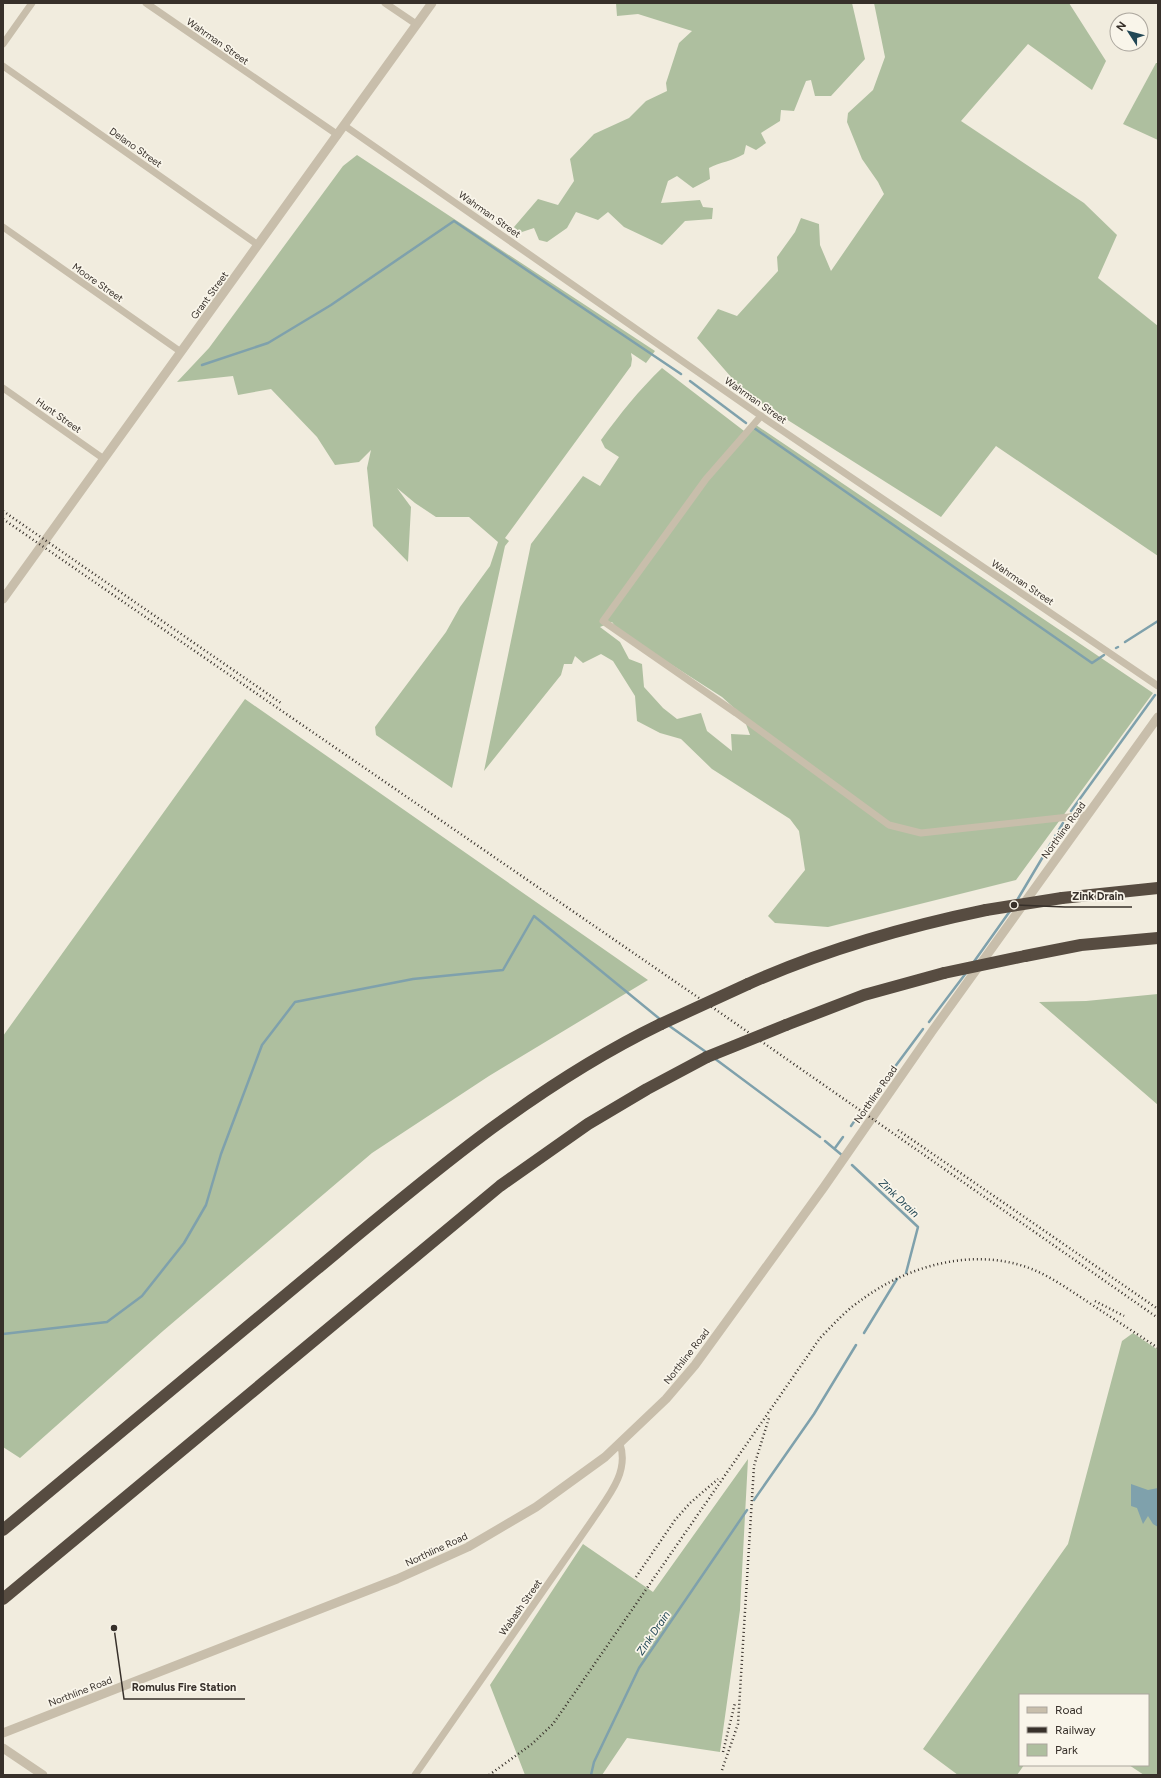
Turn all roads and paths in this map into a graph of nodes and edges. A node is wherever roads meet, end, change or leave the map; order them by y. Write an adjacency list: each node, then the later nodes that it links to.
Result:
1 (32, 3): 6 (street)
2 (146, 3): 9 (street, Wahrman Street)
3 (385, 3): 5 (street)
4 (432, 3): 5 (street, Grant Street)
5 (416, 24): 8 (street, Grant Street)
6 (3, 44)
7 (3, 66): 11 (street, Delano Street)
8 (345, 126): 9 (street, Grant Street); 14 (street, Wahrman Street)
9 (338, 135): 11 (street, Grant Street)
10 (3, 227): 12 (street, Moore Street)
11 (258, 246): 12 (street, Grant Street)
12 (180, 352): 15 (street, Grant Street)
13 (3, 388): 15 (street, Hunt Street)
14 (761, 416): 17 (street, Wahrman Street); 19 (street)
15 (104, 459): 16 (street, Grant Street)
16 (3, 599)
17 (1158, 686)
18 (1158, 716): 19 (street, Northline Road)
19 (1088, 816): 22 (street, Northline Road)
20 (1158, 888): 23 (highway, bridge)
21 (1158, 938): 24 (highway, bridge)
22 (620, 1444): 25 (street, Northline Road); 28 (street, Wabash Street)
23 (3, 1530)
24 (3, 1599)
25 (3, 1733)
26 (3, 1748): 27 (street)
27 (43, 1775)
28 (415, 1775)

